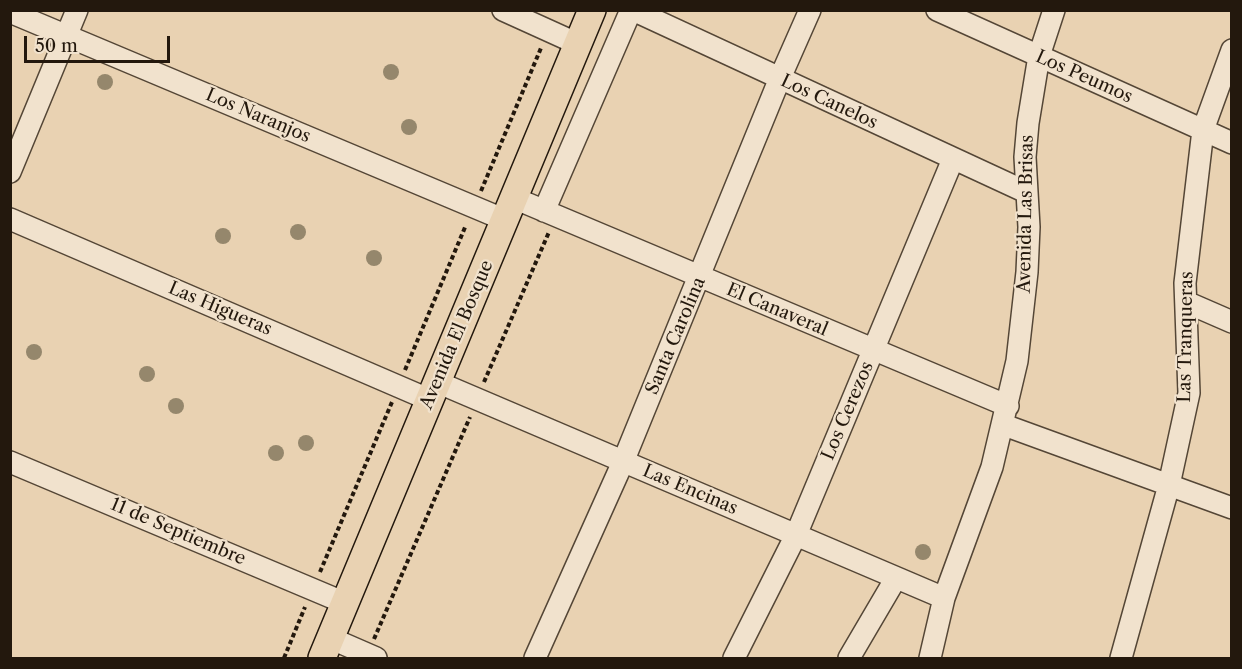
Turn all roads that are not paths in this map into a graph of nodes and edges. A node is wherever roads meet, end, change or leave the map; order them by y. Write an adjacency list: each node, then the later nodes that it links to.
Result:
1 (77, 10): 9 (street)
2 (503, 10): 10 (street)
3 (592, 10): 10 (main road, Avenida El Bosque)
4 (632, 10): 13 (street, Los Canelos); 20 (street)
5 (810, 10): 13 (street, Santa Carolina)
6 (937, 10): 12 (street, Los Peumos)
7 (1054, 10): 12 (street, Avenida Las Brisas)
8 (10, 12): 9 (street, Los Naranjos)
9 (66, 35): 17 (street); 19 (street, Los Naranjos)
10 (578, 44): 19 (main road, Avenida El Bosque)
11 (1232, 50): 14 (street, Las Tranqueras)
12 (1039, 56): 14 (street, Los Peumos); 18 (street, Avenida Las Brisas)
13 (780, 78): 16 (street, Los Canelos); 22 (street, Santa Carolina)
14 (1203, 130): 15 (street, Los Peumos); 23 (street, Las Tranqueras)
15 (1232, 143)
16 (953, 159): 18 (street, Los Canelos); 25 (street, Los Cerezos)
17 (10, 172)
18 (1026, 192): 27 (street, Avenida Las Brisas)
19 (509, 209): 20 (street, El Canaveral); 26 (main road, Avenida El Bosque)
20 (550, 213): 22 (street, El Canaveral)
21 (10, 219): 26 (street, Las Higueras)
22 (700, 277): 25 (street, El Canaveral); 29 (street, Santa Carolina)
23 (1186, 302): 24 (street); 30 (street, Las Tranqueras)
24 (1232, 322)
25 (874, 350): 27 (street, El Canaveral); 32 (street, Los Cerezos)
26 (433, 391): 29 (street, Las Encinas); 35 (main road, Avenida El Bosque)
27 (1006, 415): 30 (street, El Canaveral); 34 (street, Avenida Las Brisas)
28 (10, 462): 35 (street, 11 de Septiembre)
29 (623, 462): 32 (street, Las Encinas); 38 (street, Santa Carolina)
30 (1169, 485): 31 (street, El Canaveral); 42 (street, Las Tranqueras)
31 (1232, 508)
32 (796, 535): 33 (street, Las Encinas); 39 (street, Los Cerezos)
33 (896, 578): 34 (street, Las Encinas); 40 (street)
34 (944, 598): 41 (street, Avenida Las Brisas)
35 (345, 603): 36 (main road, Avenida El Bosque)
36 (326, 648): 37 (street)
37 (372, 656)
38 (535, 658)
39 (734, 658)
40 (849, 658)
41 (930, 658)
42 (1121, 658)

